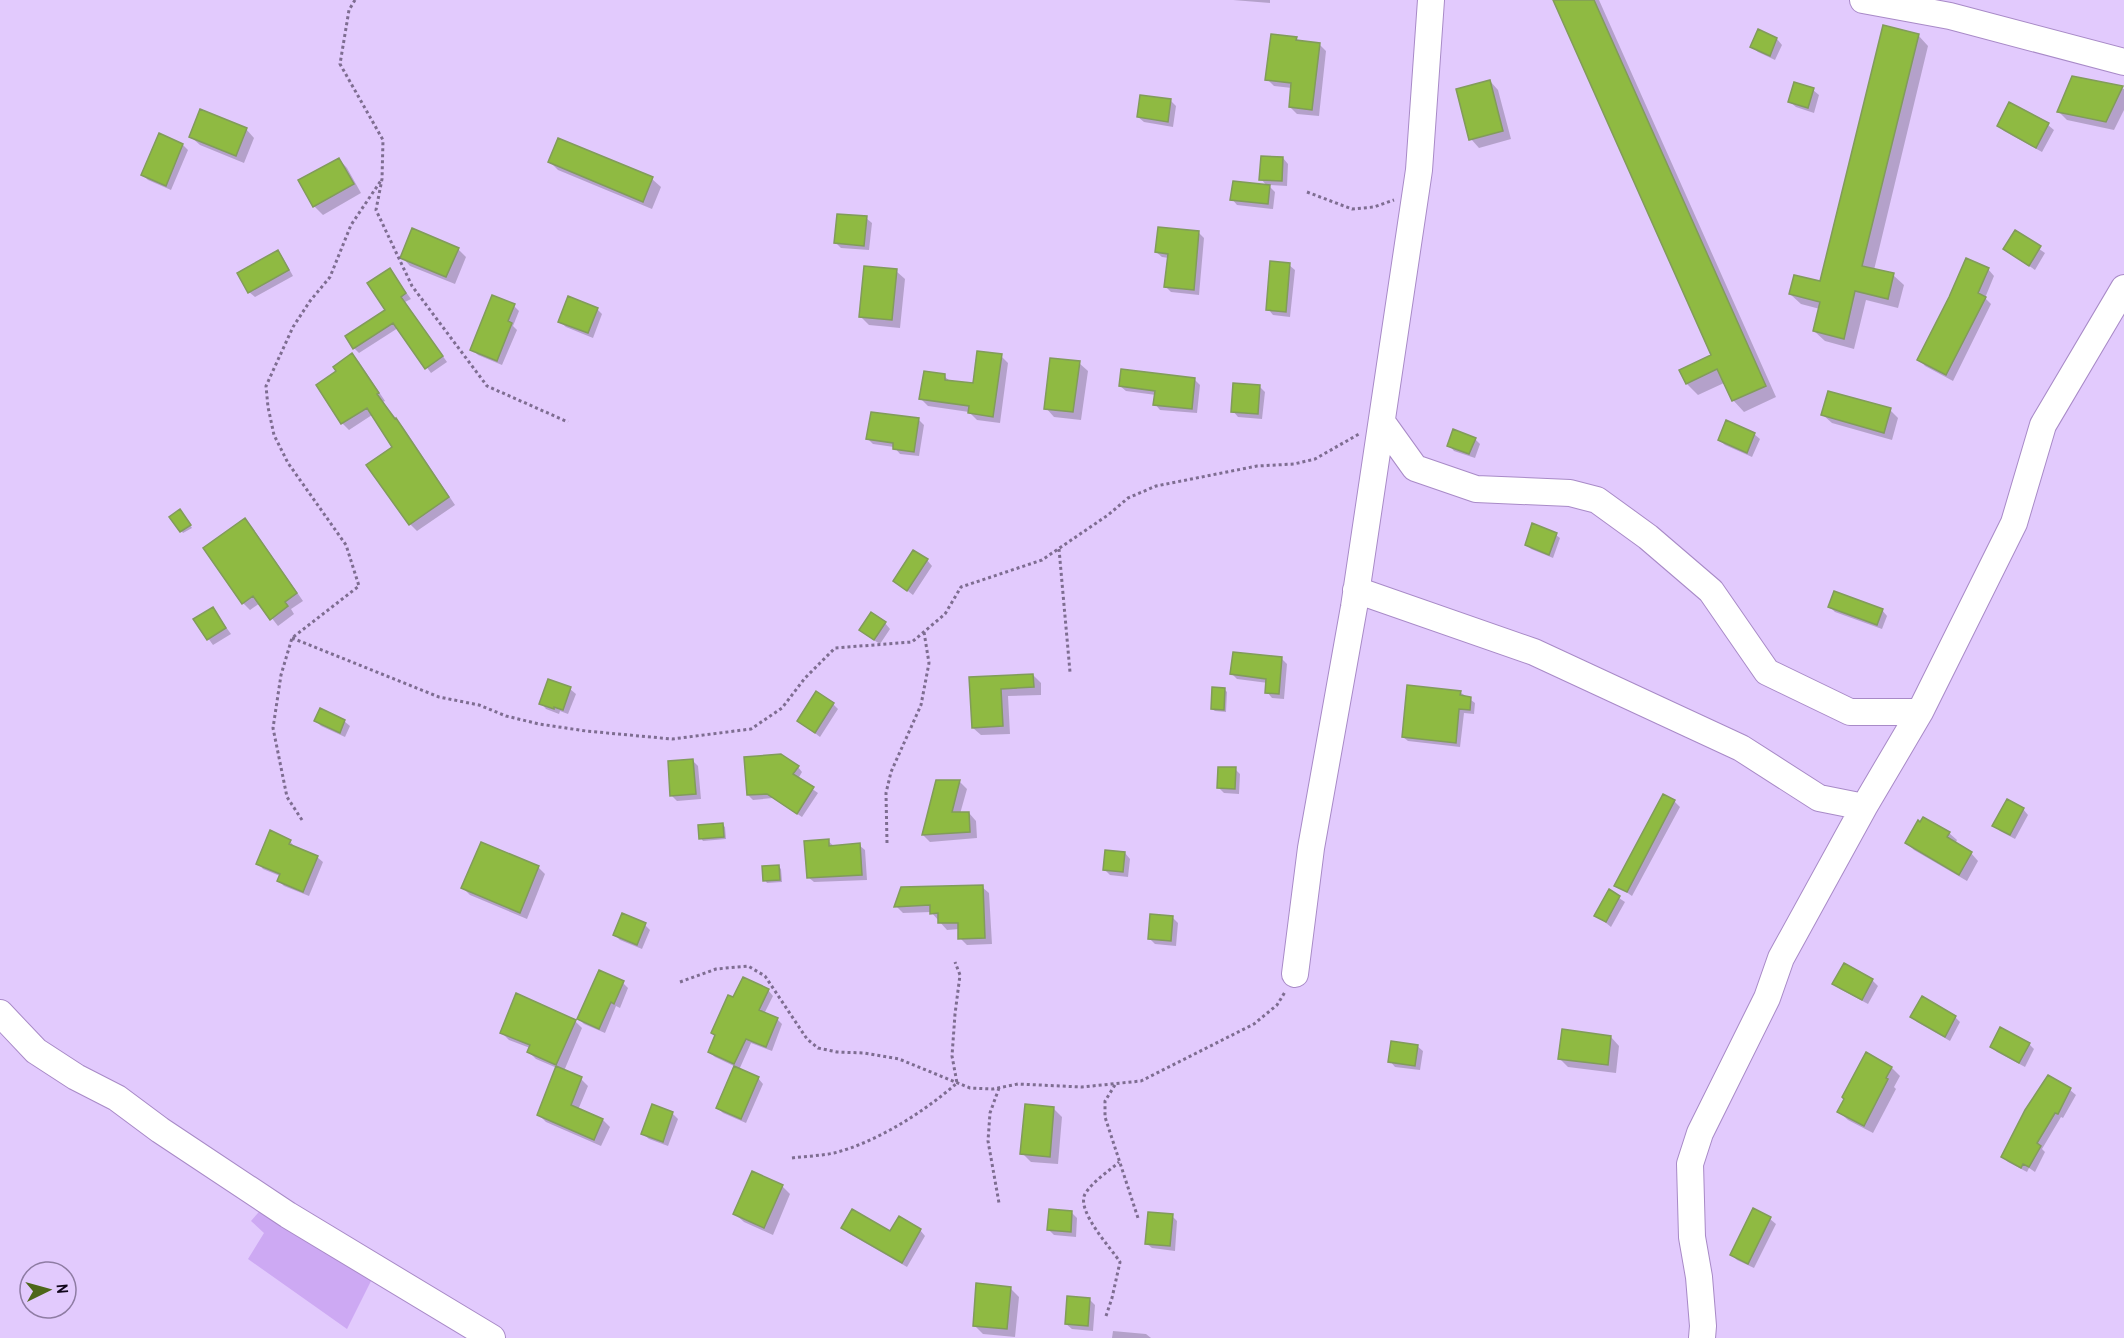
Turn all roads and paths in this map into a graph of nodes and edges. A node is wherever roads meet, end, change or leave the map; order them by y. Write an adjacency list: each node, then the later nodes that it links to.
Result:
1 (355, 0): 5 (path)
2 (1431, 0): 6 (street)
3 (1863, 0): 4 (street)
4 (2124, 62)
5 (382, 178): 9 (path); 14 (path)
6 (1417, 187): 7 (path); 10 (street)
7 (1308, 192)
8 (2124, 288): 16 (street)
9 (568, 422)
10 (1382, 422): 11 (path); 12 (street); 16 (street)
11 (1059, 549): 13 (path); 15 (path)
12 (1356, 590): 17 (street); 21 (street)
13 (924, 632): 14 (path); 19 (path)
14 (292, 638): 18 (path)
15 (1070, 672)
16 (1920, 712): 17 (street)
17 (1864, 807): 33 (street)
18 (302, 820)
19 (887, 843)
20 (955, 962): 24 (path)
21 (1294, 974): 25 (path)
22 (680, 982): 24 (path)
23 (0, 1013): 32 (street)
24 (957, 1083): 26 (path); 27 (path)
25 (1115, 1085): 26 (path); 28 (path)
26 (999, 1088): 29 (path)
27 (792, 1158)
28 (1119, 1162): 30 (path); 31 (path)
29 (999, 1203)
30 (1138, 1218)
31 (1106, 1316)
32 (492, 1338)
33 (1702, 1338)

